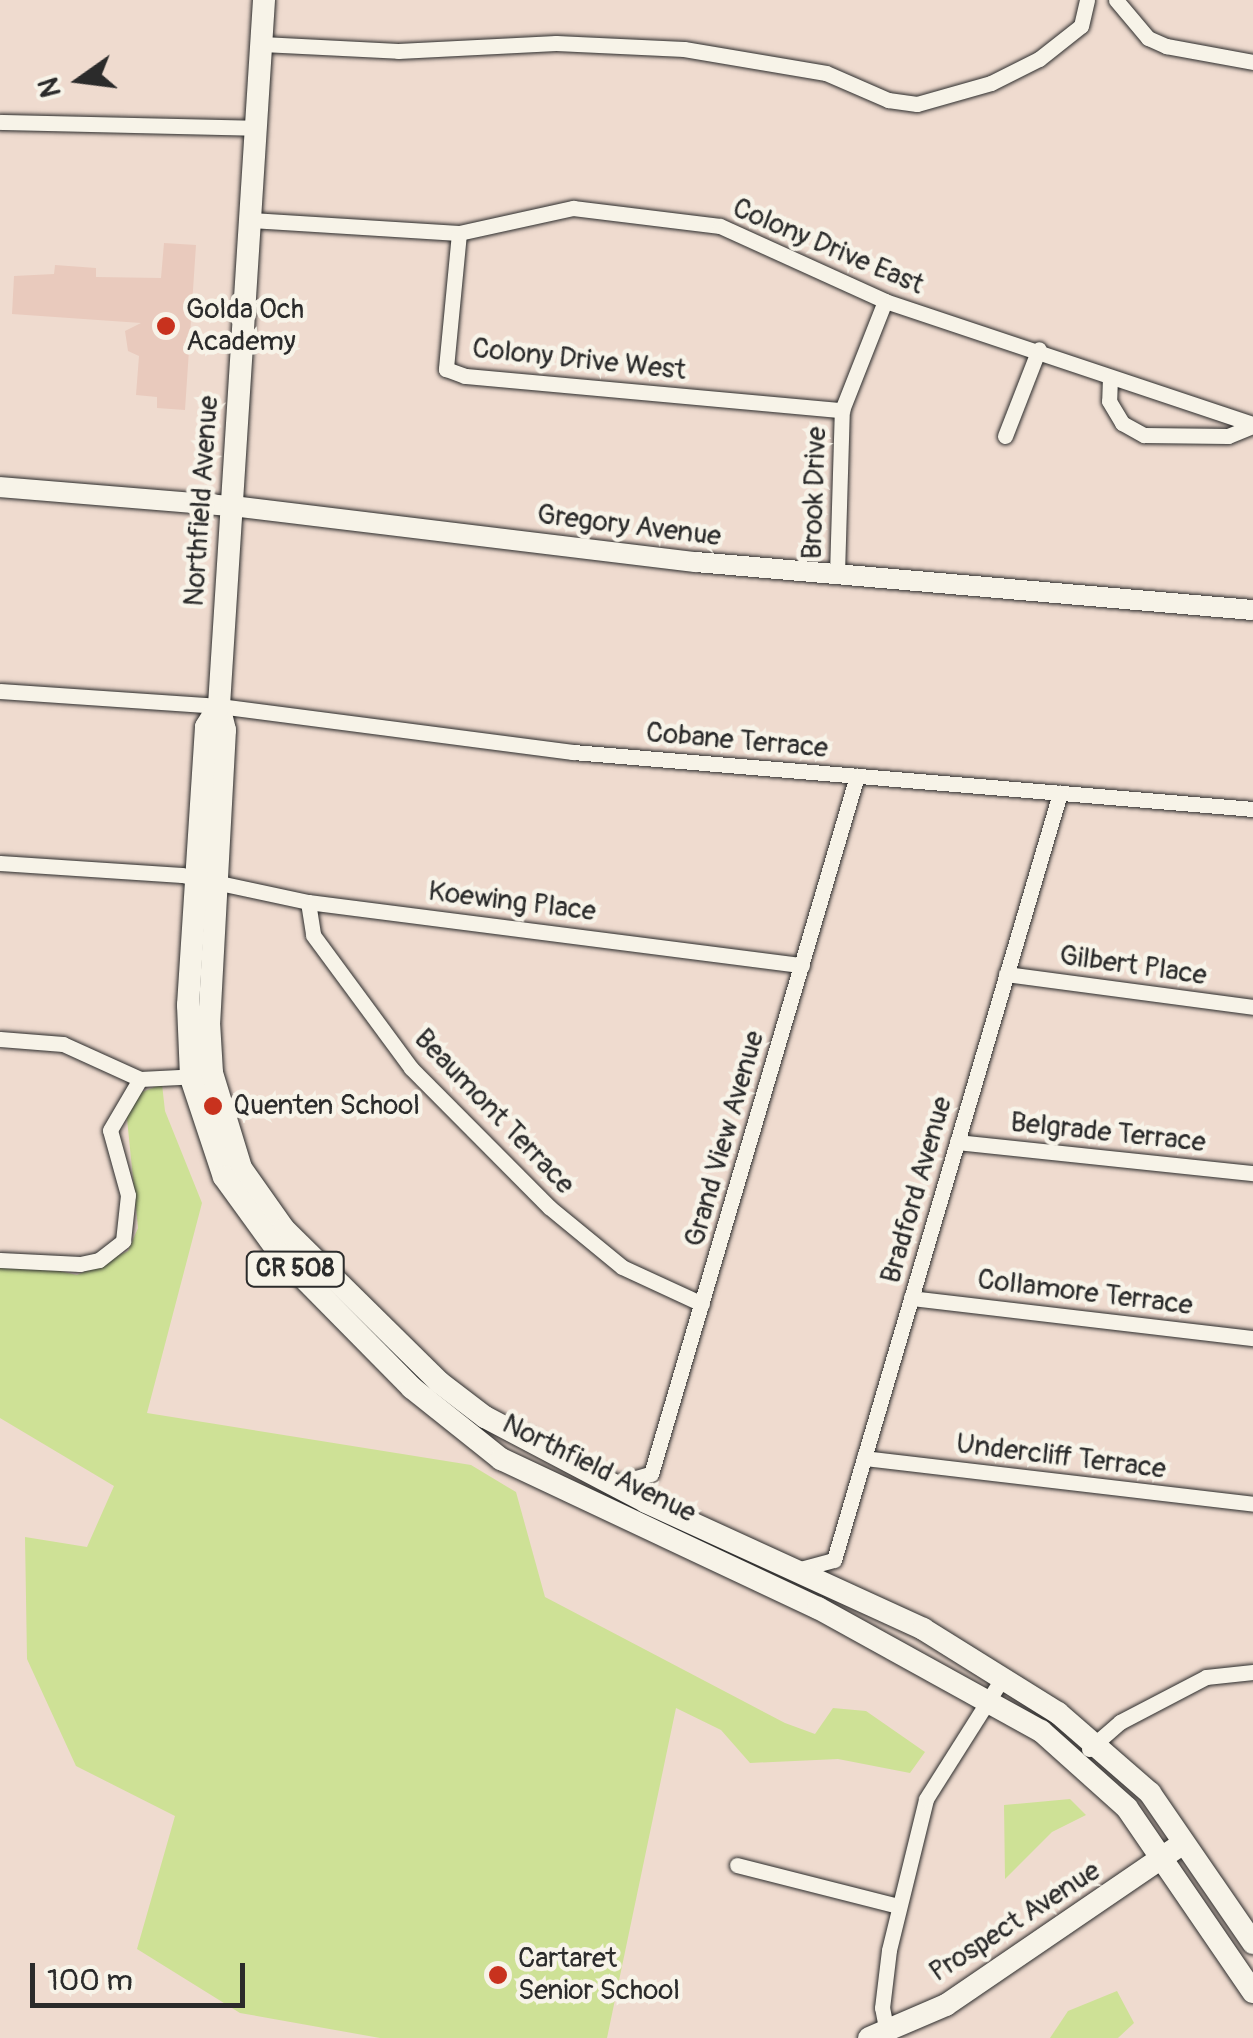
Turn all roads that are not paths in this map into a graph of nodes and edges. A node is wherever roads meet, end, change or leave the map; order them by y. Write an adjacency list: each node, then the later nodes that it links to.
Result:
1 (264, 0): 4 (main road, Northfield Avenue / CR 508)
2 (1087, 0): 4 (street)
3 (1116, 0): 5 (street)
4 (262, 44): 7 (main road, Northfield Avenue / CR 508)
5 (1253, 62)
6 (0, 122): 7 (street)
7 (257, 128): 8 (main road, Northfield Avenue / CR 508)
8 (251, 220): 9 (street, Colony Drive East); 17 (main road, Northfield Avenue / CR 508)
9 (459, 233): 10 (street, Colony Drive East); 13 (street, Colony Drive West)
10 (886, 301): 11 (street, Colony Drive East); 13 (street, Brook Drive)
11 (1039, 350): 12 (street, Colony Drive East); 15 (street)
12 (1110, 377): 14 (street, Colony Drive East); 14 (street)
13 (842, 410): 18 (street, Brook Drive)
14 (1253, 425)
15 (1005, 436)
16 (0, 488): 17 (main road, Gregory Avenue)
17 (232, 506): 18 (main road, Gregory Avenue); 21 (main road, Northfield Avenue / CR 508)
18 (837, 574): 19 (main road, Gregory Avenue)
19 (1253, 610)
20 (0, 691): 21 (street, Cobane Terrace)
21 (218, 706): 22 (street, Cobane Terrace); 26 (main road, Northfield Avenue / CR 508)
22 (857, 776): 23 (street, Cobane Terrace); 28 (street, Grand View Avenue)
23 (1060, 792): 24 (street, Cobane Terrace); 29 (street, Bradford Avenue)
24 (1253, 809)
25 (0, 863): 26 (street, Koewing Place)
26 (207, 884): 27 (street, Koewing Place); 32 (main road, Northfield Avenue / CR 508)
27 (308, 902): 28 (street, Koewing Place); 38 (street, Beaumont Terrace)
28 (802, 965): 38 (street, Grand View Avenue)
29 (1006, 974): 30 (street, Gilbert Place); 34 (street, Bradford Avenue)
30 (1253, 1007)
31 (0, 1039): 33 (street)
32 (202, 1076): 33 (street); 41 (main road, Northfield Avenue / CR 508); 43 (main road, Northfield Avenue / CR 508)
33 (140, 1079): 36 (street)
34 (957, 1142): 35 (street, Belgrade Terrace); 37 (street, Bradford Avenue)
35 (1253, 1173)
36 (0, 1260)
37 (911, 1298): 39 (street, Collamore Terrace); 40 (street, Bradford Avenue)
38 (702, 1304): 41 (street, Grand View Avenue)
39 (1253, 1338)
40 (864, 1458): 42 (street, Undercliff Terrace); 44 (street, Bradford Avenue)
41 (610, 1484): 43 (main road, Northfield Avenue / CR 508)
42 (1253, 1504)
43 (641, 1512): 44 (main road, Northfield Avenue / CR 508); 45 (main road, Northfield Avenue / CR 508)
44 (792, 1570): 45 (main road, Northfield Avenue / CR 508)
45 (822, 1597): 47 (main road, Northfield Avenue / CR 508); 48 (main road, Northfield Avenue / CR 508)
46 (1253, 1672): 49 (street)
47 (1003, 1677): 48 (street); 49 (main road, Northfield Avenue / CR 508)
48 (990, 1698): 50 (main road, Northfield Avenue / CR 508); 54 (street)
49 (1095, 1742): 50 (street); 51 (main road, Northfield Avenue / CR 508)
50 (1078, 1764): 52 (main road, Northfield Avenue / CR 508)
51 (1186, 1841): 52 (main road, Prospect Avenue); 55 (main road, Northfield Avenue / CR 508)
52 (1165, 1856): 56 (main road, Northfield Avenue / CR 508); 57 (main road, Prospect Avenue)
53 (737, 1864): 54 (street)
54 (898, 1906): 57 (street)
55 (1253, 1944)
56 (1253, 1992)
57 (881, 2036)

